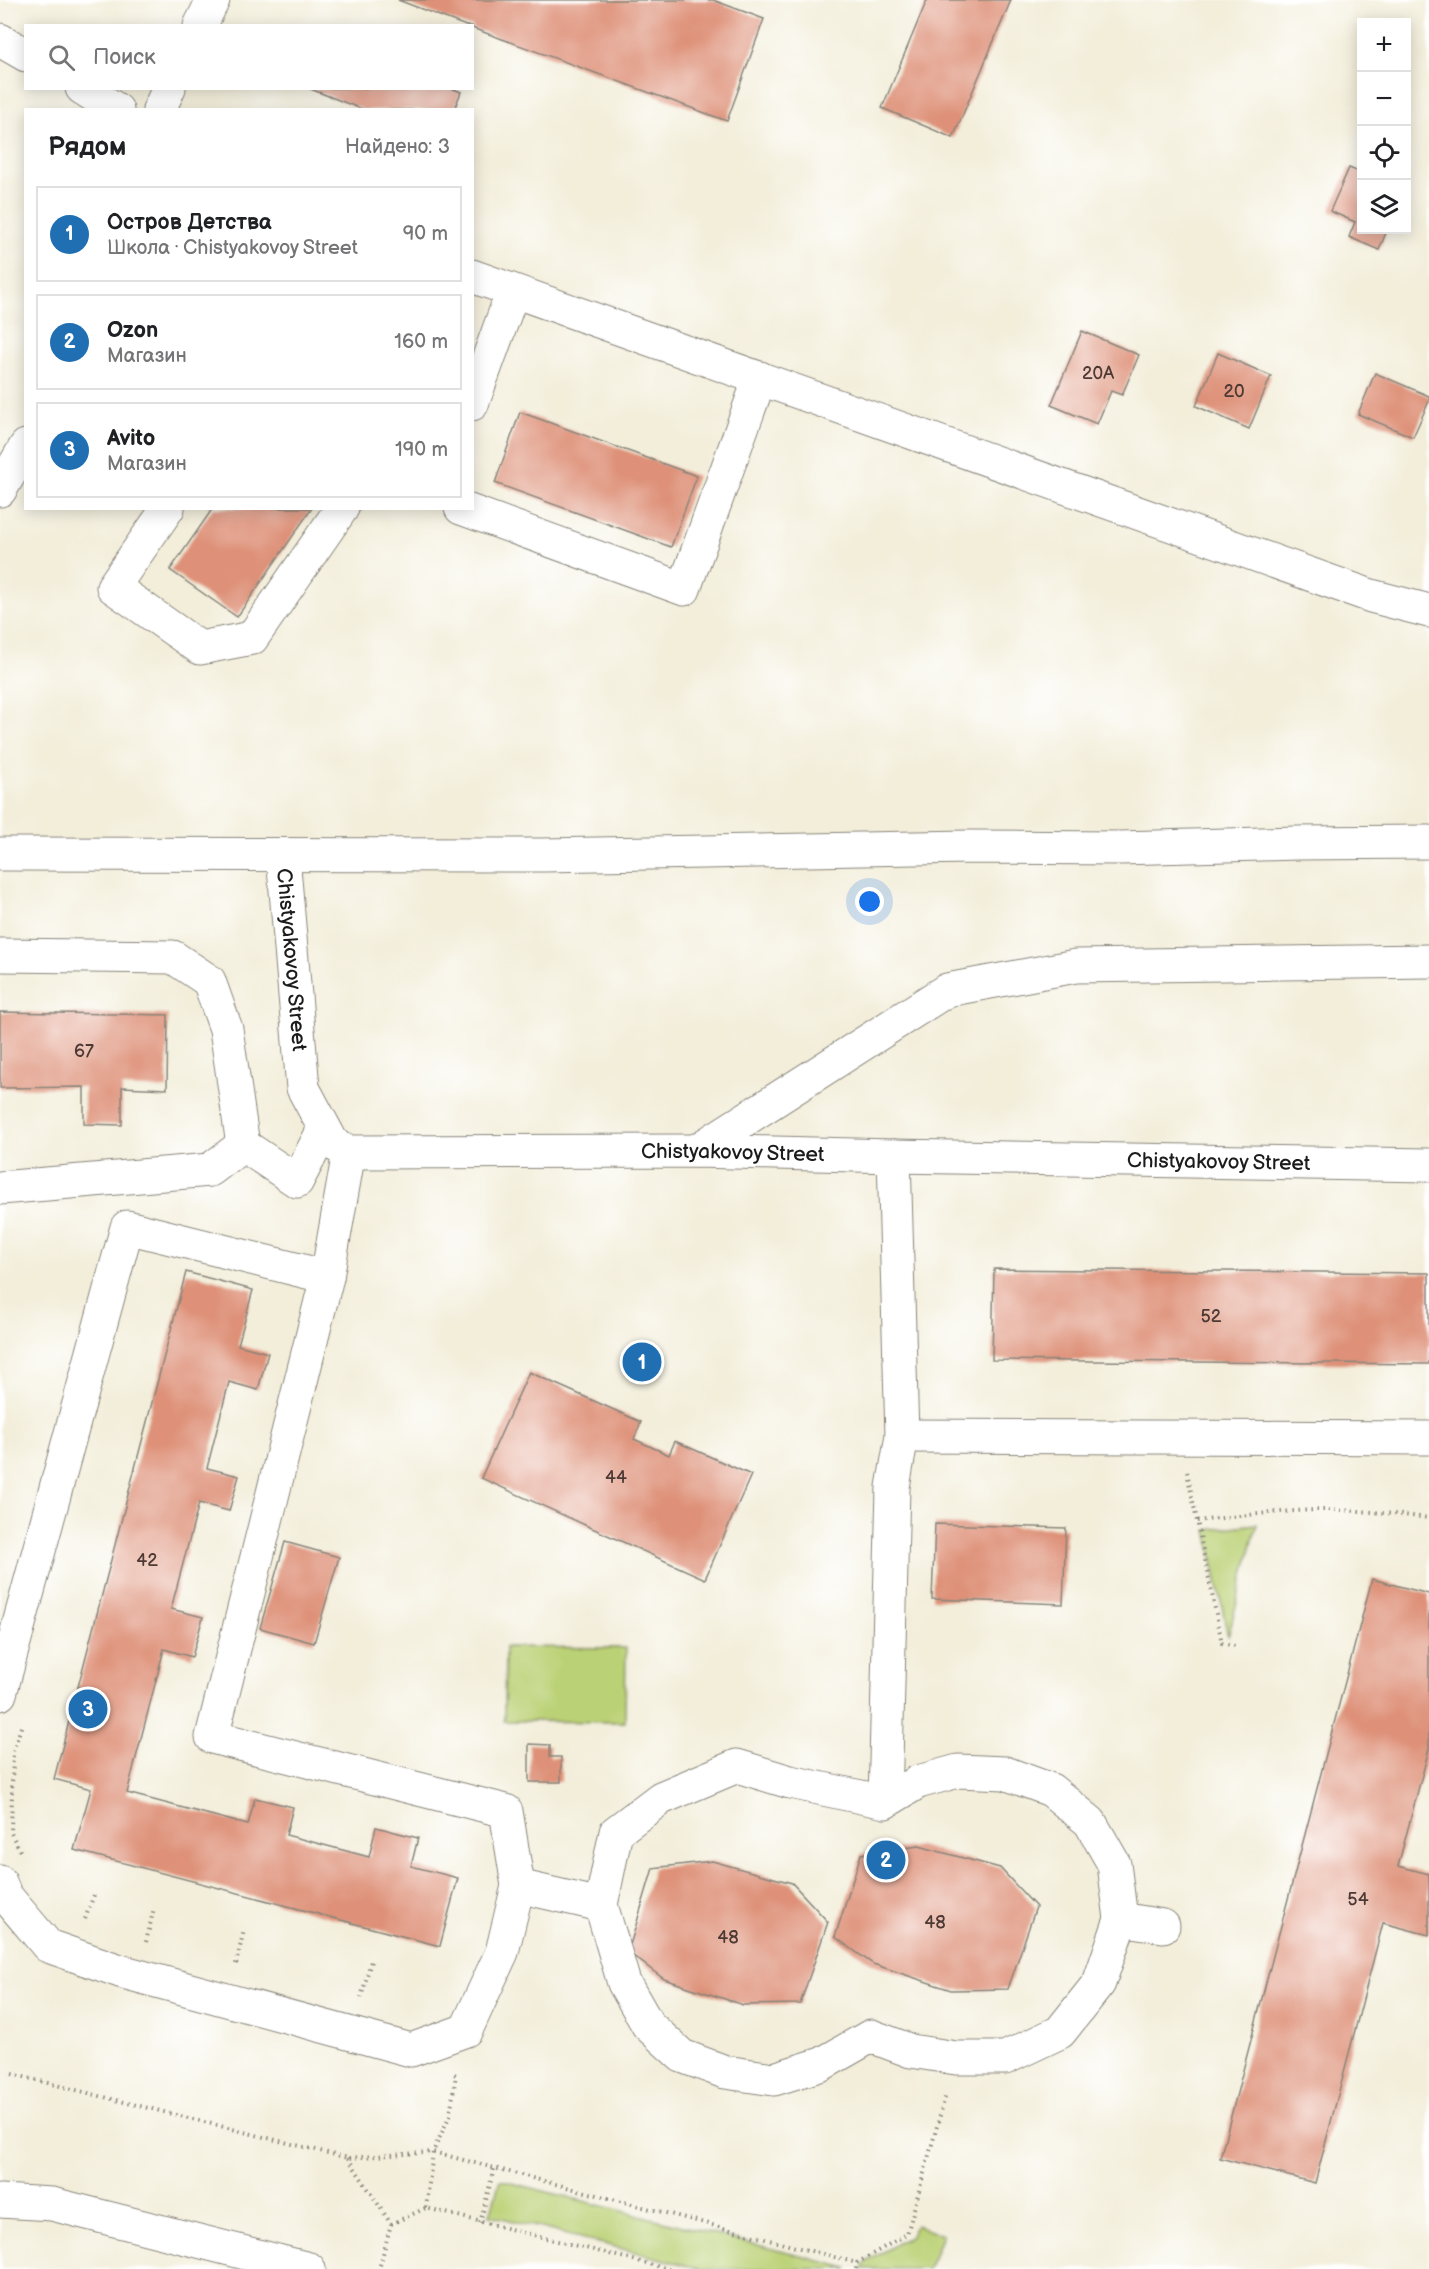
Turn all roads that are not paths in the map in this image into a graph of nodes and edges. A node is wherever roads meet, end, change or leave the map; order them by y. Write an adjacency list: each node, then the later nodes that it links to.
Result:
1 (213, 0): 2 (street)
2 (201, 24)
3 (0, 40): 4 (street)
4 (24, 54)
5 (84, 90): 7 (street)
6 (168, 90): 8 (street)
7 (114, 108)
8 (160, 108)
9 (474, 277): 10 (street)
10 (513, 291): 11 (street); 12 (street)
11 (759, 378): 17 (street); 18 (street)
12 (474, 398)
13 (24, 449): 14 (street)
14 (0, 490)
15 (167, 510): 16 (street)
16 (341, 510)
17 (467, 510)
18 (1429, 611)
19 (1429, 842): 21 (street)
20 (0, 854): 21 (street)
21 (283, 856): 24 (street, Chistyakovoy Street)
22 (0, 955): 25 (street)
23 (1429, 962): 26 (street)
24 (324, 1129): 25 (street); 27 (street, Chistyakovoy Street)
25 (243, 1145): 30 (street)
26 (696, 1151): 27 (street, Chistyakovoy Street); 28 (street, Chistyakovoy Street)
27 (349, 1152): 31 (street)
28 (894, 1156): 29 (street, Chistyakovoy Street); 32 (street)
29 (1429, 1165)
30 (0, 1188)
31 (327, 1277): 34 (street); 37 (street)
32 (902, 1436): 33 (street); 35 (street)
33 (1429, 1438)
34 (0, 1694)
35 (885, 1802): 38 (street); 39 (street)
36 (0, 1882): 37 (street)
37 (518, 1886): 38 (street)
38 (601, 1905): 39 (street)
39 (1121, 1919): 40 (street)
40 (1163, 1926)
41 (0, 2200): 42 (street)
42 (309, 2269)

